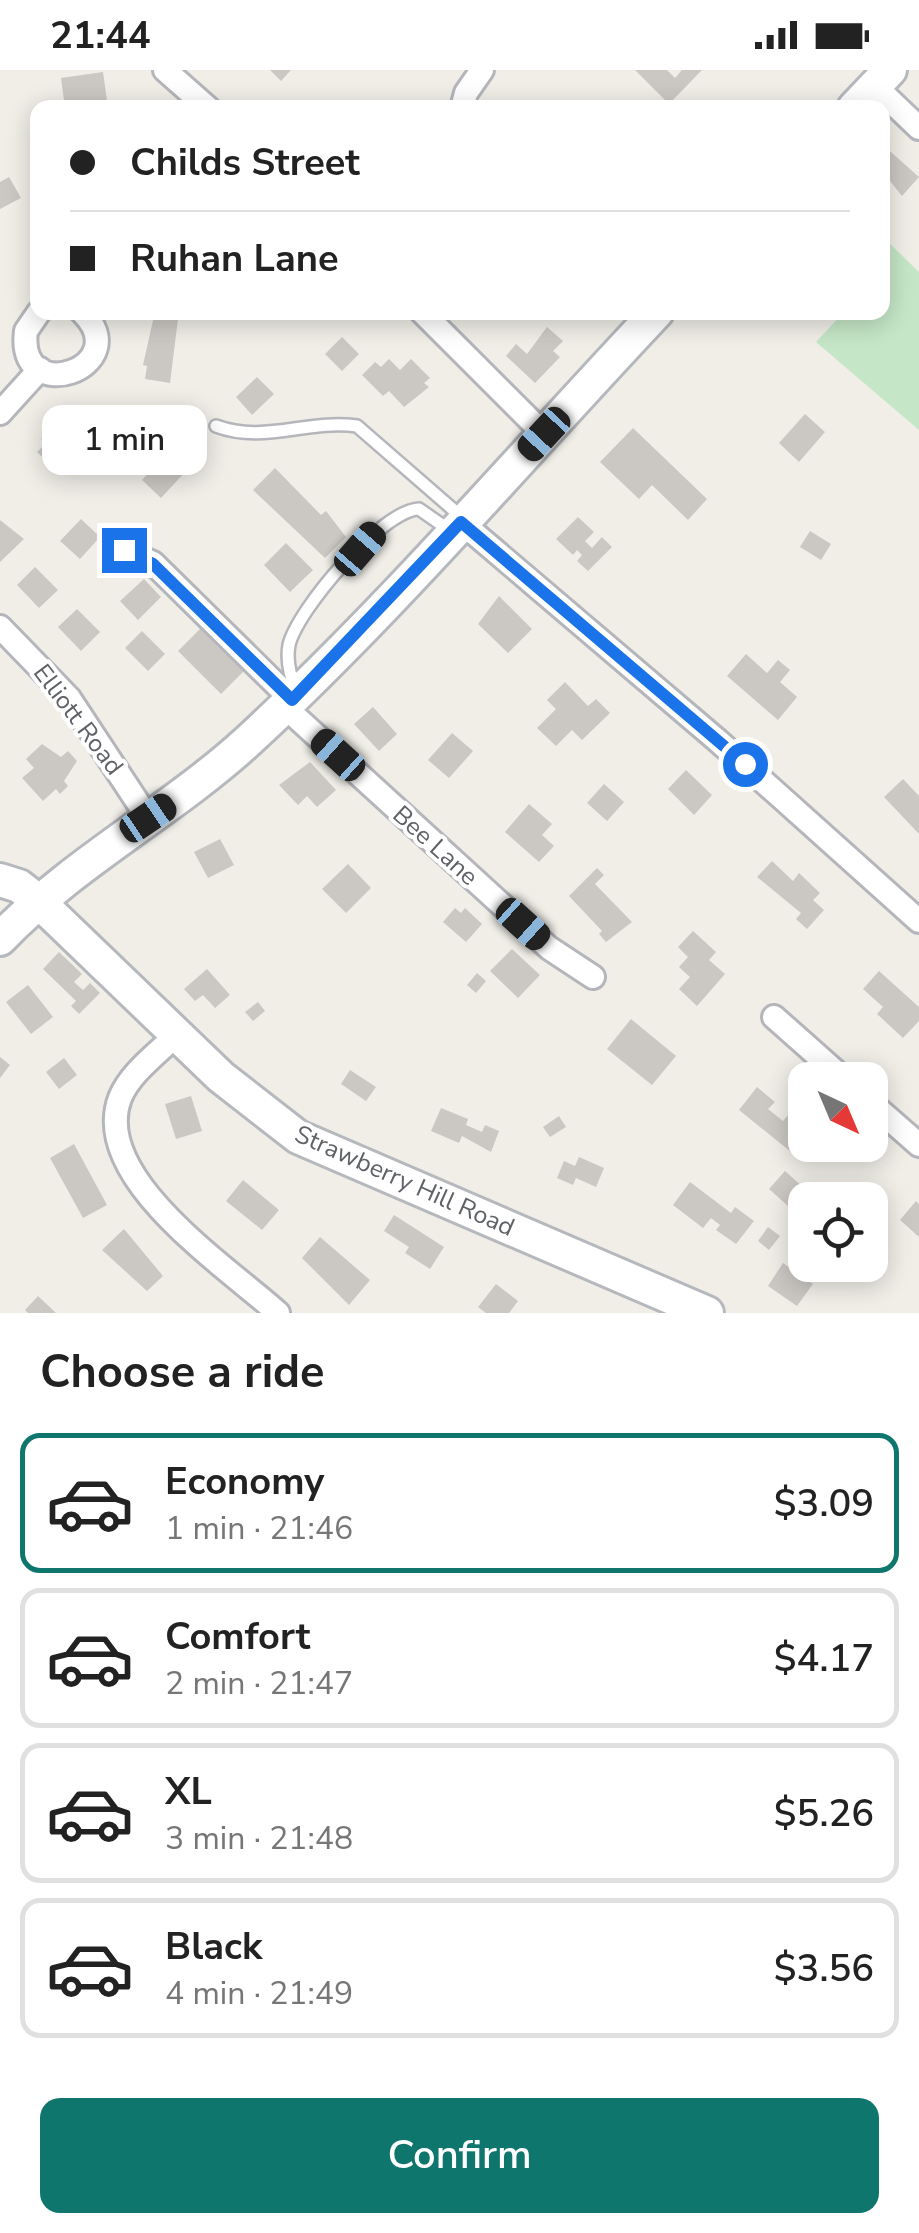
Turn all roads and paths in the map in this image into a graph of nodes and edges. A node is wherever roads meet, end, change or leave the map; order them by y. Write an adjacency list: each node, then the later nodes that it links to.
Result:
1 (165, 70): 3 (street)
2 (482, 70): 4 (street)
3 (199, 100)
4 (464, 100)
5 (890, 103): 6 (street)
6 (919, 128)
7 (35, 320): 11 (street)
8 (86, 320): 11 (street)
9 (430, 320): 14 (street)
10 (648, 320): 14 (main road)
11 (40, 369): 12 (street)
12 (0, 414)
13 (216, 426): 15 (lane)
14 (544, 434): 15 (main road)
15 (459, 524): 18 (main road); 18 (lane); 22 (street)
16 (124, 550): 18 (street, Bee Lane)
17 (0, 627): 19 (street, Elliott Road)
18 (291, 700): 19 (main road); 24 (street, Bee Lane)
19 (148, 818): 21 (main road)
20 (0, 880): 21 (main road, Strawberry Hill Road)
21 (38, 901): 23 (main road); 26 (main road, Strawberry Hill Road)
22 (919, 920)
23 (0, 939)
24 (593, 976)
25 (774, 1018): 27 (street)
26 (176, 1036): 30 (street); 31 (main road, Strawberry Hill Road)
27 (824, 1062)
28 (888, 1118): 29 (street)
29 (919, 1145)
30 (278, 1313)
31 (708, 1313)

